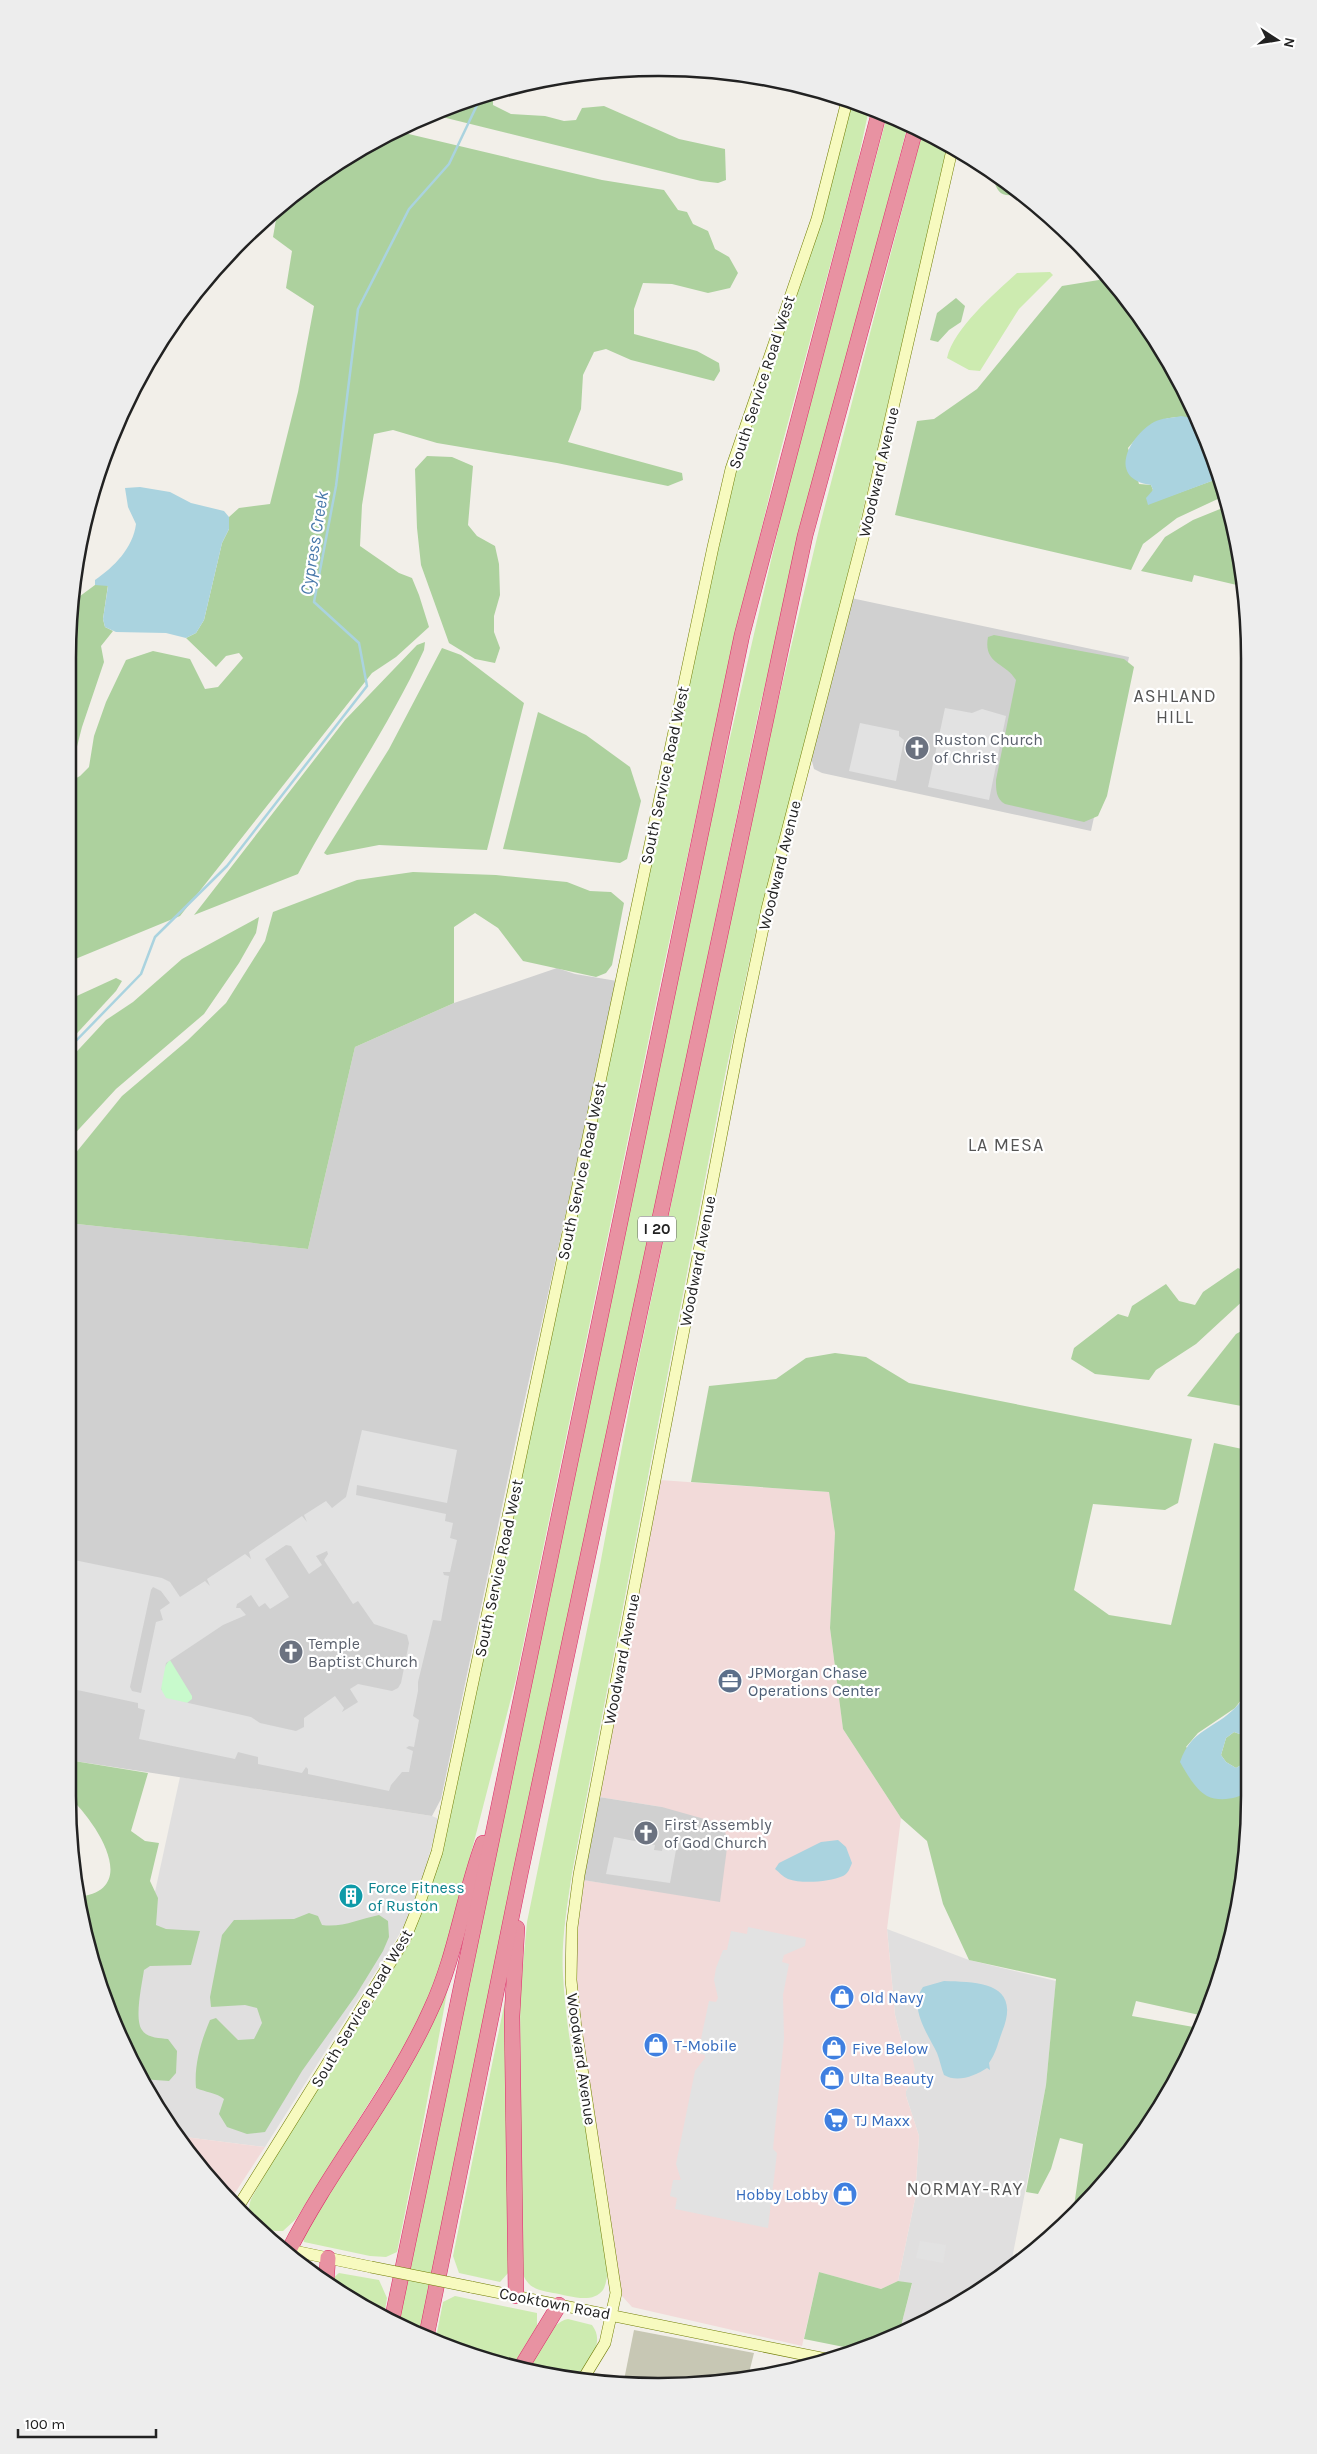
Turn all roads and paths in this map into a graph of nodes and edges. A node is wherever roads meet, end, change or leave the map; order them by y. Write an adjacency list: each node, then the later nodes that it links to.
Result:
1 (845, 107): 7 (main road, South Service Road West)
2 (877, 120): 5 (highway, I 20)
3 (914, 135): 6 (highway, I 20)
4 (951, 155): 15 (main road, Woodward Avenue)
5 (501, 1792): 8 (highway); 14 (highway, I 20)
6 (520, 1875): 12 (highway); 16 (highway, I 20)
7 (242, 2201)
8 (288, 2243)
9 (298, 2252): 10 (main road, Cooktown Road)
10 (328, 2258): 11 (highway); 12 (main road, Cooktown Road, bridge)
11 (327, 2274)
12 (516, 2296): 13 (main road, Cooktown Road)
13 (559, 2305): 15 (main road, Cooktown Road); 18 (highway)
14 (393, 2314)
15 (612, 2314): 17 (main road, Cooktown Road); 19 (main road, Woodward Avenue)
16 (428, 2329)
17 (814, 2356)
18 (524, 2362)
19 (586, 2373)

